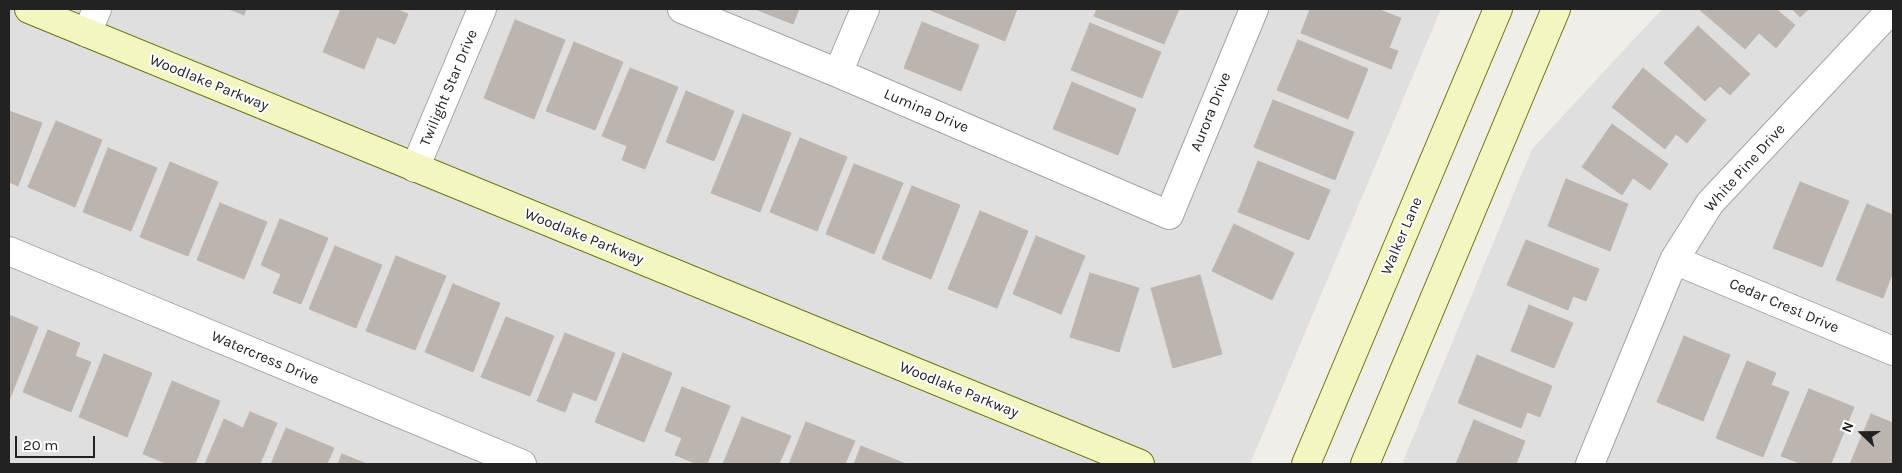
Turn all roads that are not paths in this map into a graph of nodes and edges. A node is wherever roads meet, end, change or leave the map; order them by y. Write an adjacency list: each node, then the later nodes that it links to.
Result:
1 (29, 9): 9 (street, Woodlake Parkway)
2 (482, 9): 11 (street, Twilight Star Drive)
3 (682, 9): 10 (street, Lumina Drive)
4 (865, 9): 10 (street)
5 (1254, 9): 12 (street, Aurora Drive)
6 (1498, 9): 18 (street, Walker Lane)
7 (1556, 9): 19 (street)
8 (1892, 9): 14 (street, White Pine Drive)
9 (92, 21): 11 (street, Woodlake Parkway)
10 (838, 73): 12 (street, Lumina Drive)
11 (415, 168): 17 (street, Woodlake Parkway)
12 (1169, 215)
13 (9, 252): 16 (street, Watercress Drive)
14 (1674, 260): 15 (street, Cedar Crest Drive); 20 (street, White Pine Drive)
15 (1893, 352)
16 (522, 464)
17 (1140, 464)
18 (1306, 464)
19 (1365, 464)
20 (1590, 464)

